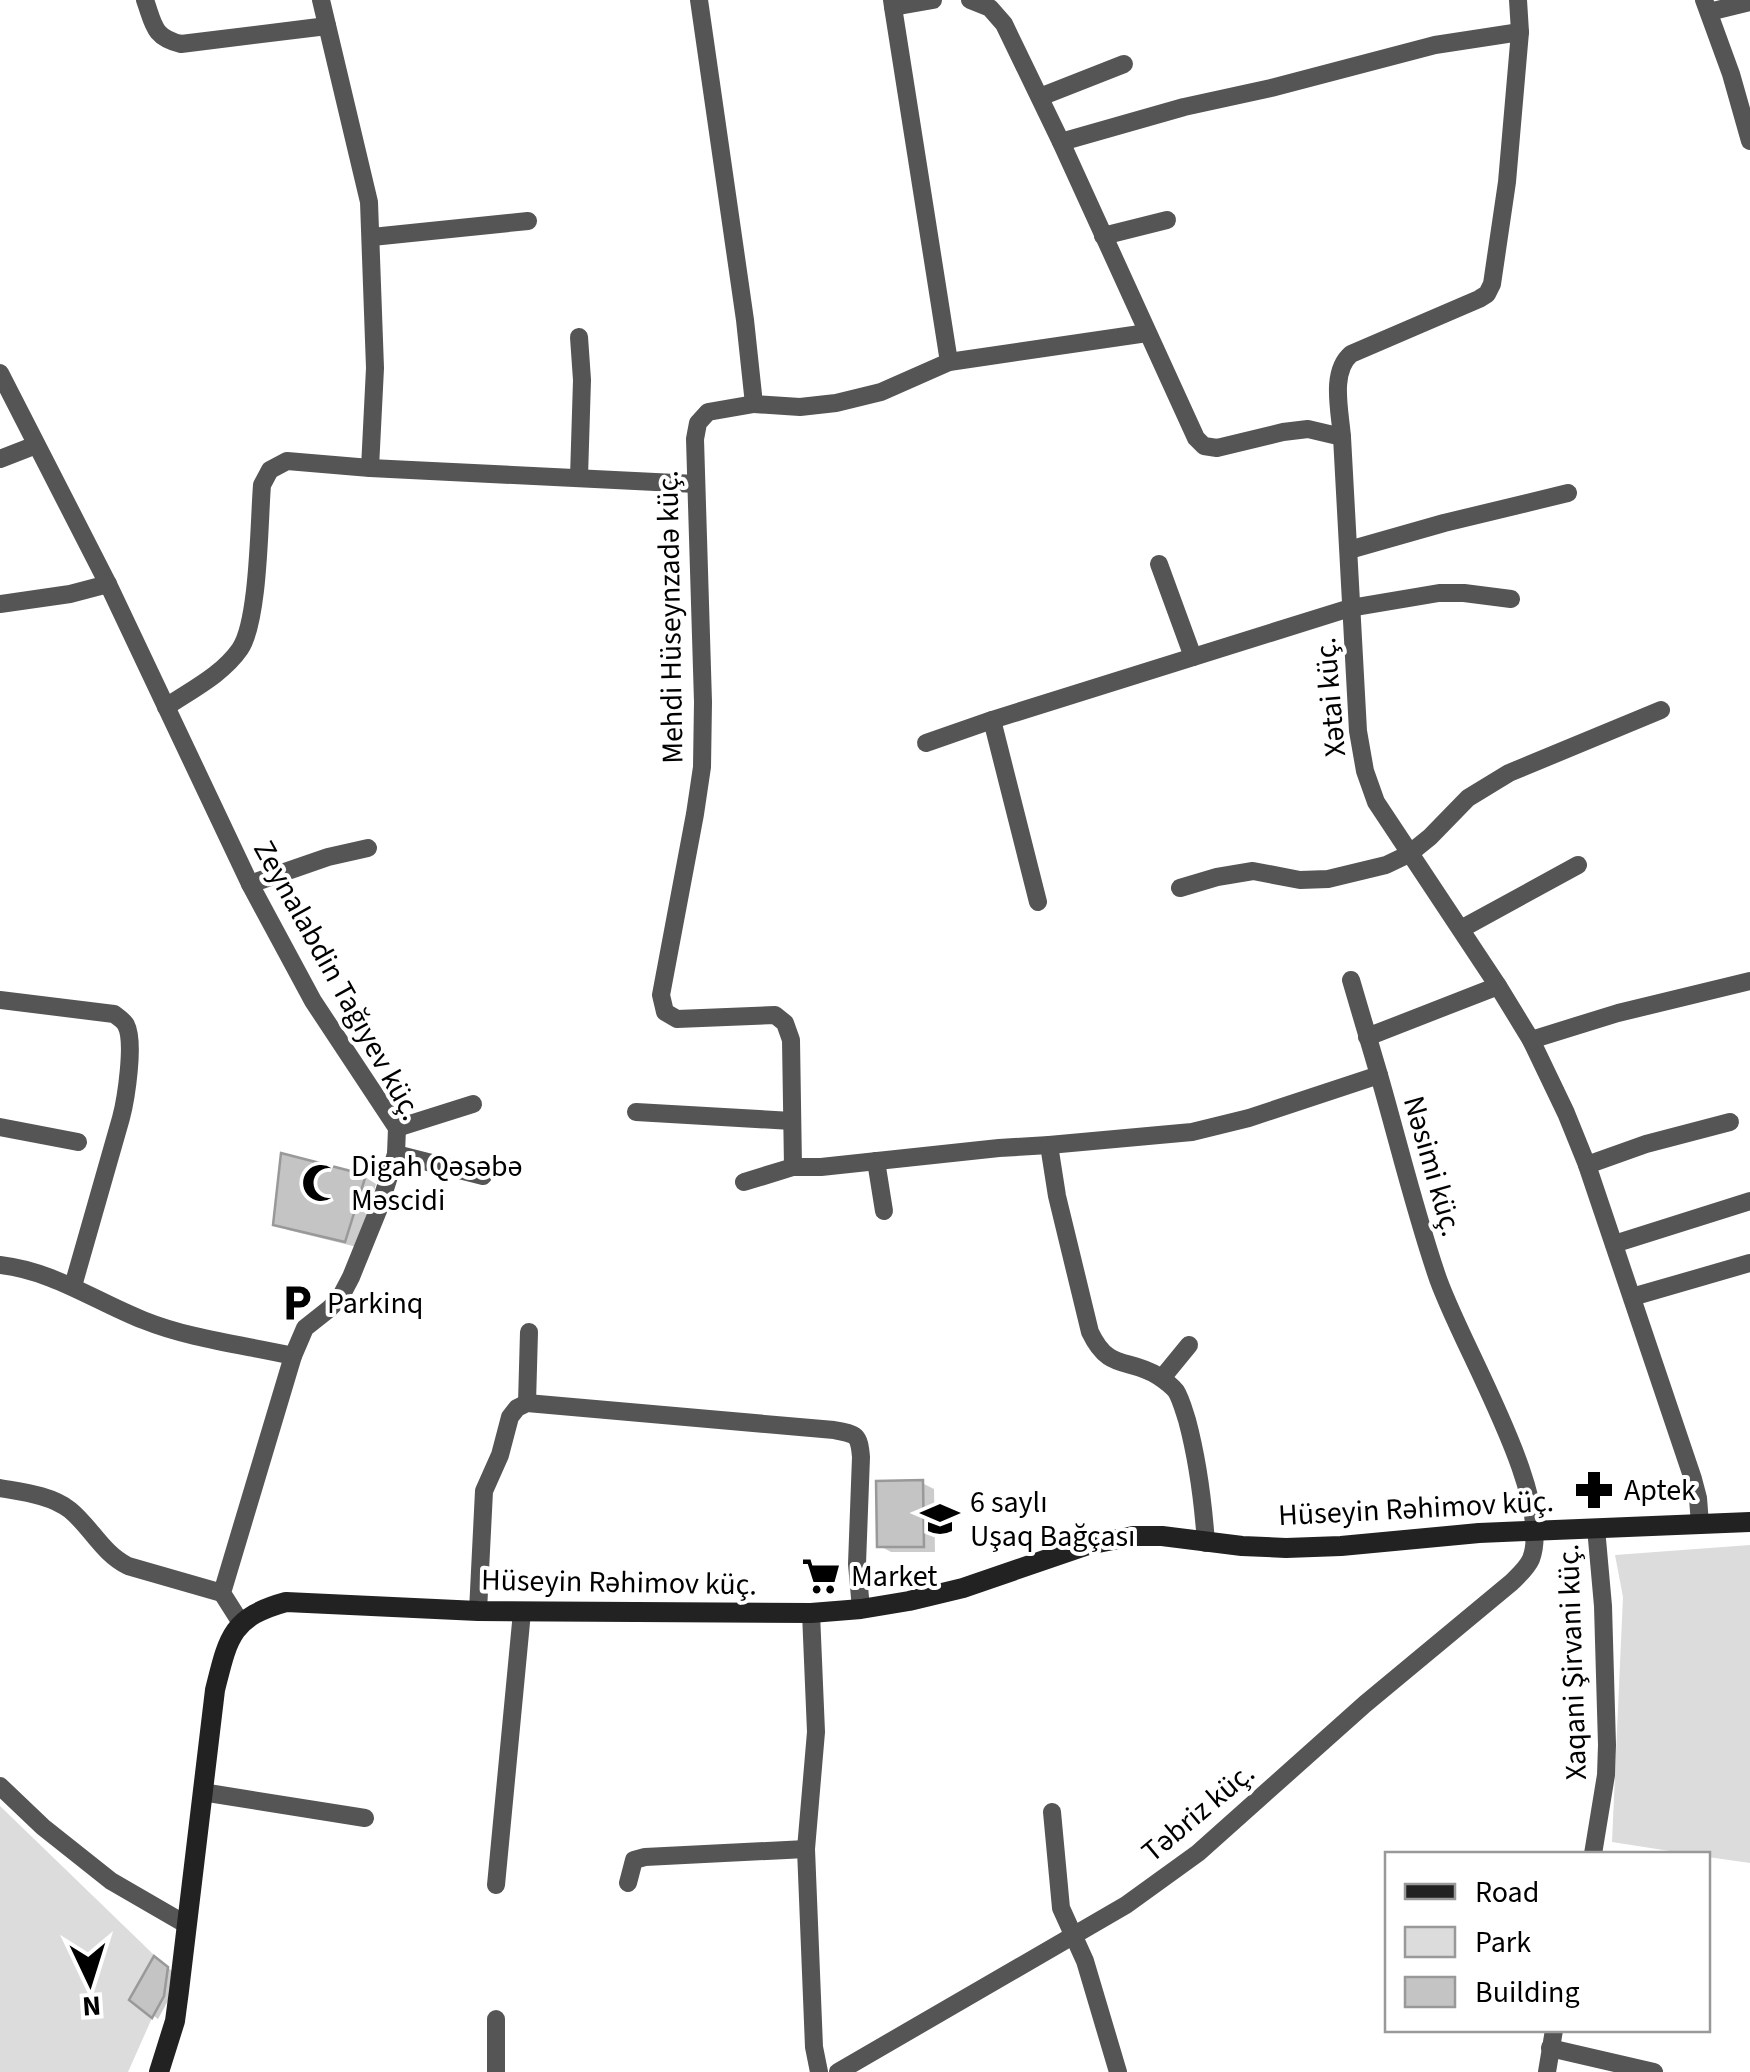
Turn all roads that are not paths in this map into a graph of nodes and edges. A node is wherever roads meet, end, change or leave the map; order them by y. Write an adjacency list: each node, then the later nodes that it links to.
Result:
1 (146, 0): 10 (street)
2 (321, 0): 10 (street)
3 (699, 0): 24 (street)
4 (932, 0): 8 (street)
5 (970, 0): 13 (street)
6 (1518, 0): 11 (street)
7 (1750, 2): 9 (street)
8 (893, 4): 22 (street)
9 (1706, 6): 14 (street)
10 (327, 26): 19 (street)
11 (1520, 32): 15 (street); 25 (street, Xətai küç.)
12 (1124, 64): 13 (street)
13 (1040, 97): 15 (street)
14 (1750, 141)
15 (1061, 142): 18 (street)
16 (1167, 220): 18 (street)
17 (528, 221): 19 (street)
18 (1104, 236): 20 (street)
19 (372, 237): 28 (street)
20 (1147, 333): 22 (street); 25 (street)
21 (579, 337): 29 (street)
22 (950, 362): 24 (street)
23 (0, 372): 26 (street, Zeynalabdin Tağıyev küç.)
24 (754, 404): 30 (street, Mehdi Hüseynzadə küç.)
25 (1342, 437): 32 (street, Xətai küç.)
26 (36, 445): 27 (street); 34 (street, Zeynalabdin Tağıyev küç.)
27 (0, 459)
28 (370, 468): 29 (street); 39 (street)
29 (580, 477): 30 (street)
30 (696, 484): 59 (street, Mehdi Hüseynzadə küç.)
31 (1568, 493): 32 (street)
32 (1349, 550): 37 (street, Xətai küç.)
33 (1159, 564): 38 (street)
34 (108, 584): 36 (street); 39 (street, Zeynalabdin Tağıyev küç.)
35 (1511, 599): 37 (street)
36 (0, 604)
37 (1350, 608): 38 (street); 44 (street, Xətai küç.)
38 (1193, 657): 41 (street)
39 (166, 707): 46 (street, Zeynalabdin Tağıyev küç.)
40 (1661, 710): 44 (street)
41 (992, 720): 42 (street); 48 (street)
42 (926, 743)
43 (368, 848): 46 (street)
44 (1409, 854): 47 (street); 49 (street, Xətai küç.)
45 (1578, 865): 49 (street)
46 (250, 884): 62 (street, Zeynalabdin Tağıyev küç.)
47 (1180, 888)
48 (1038, 902)
49 (1462, 929): 52 (street, Xətai küç.)
50 (1351, 980): 54 (street)
51 (1750, 981): 55 (street)
52 (1498, 986): 54 (street); 55 (street, Xətai küç.)
53 (0, 1000): 76 (street)
54 (1367, 1037): 56 (street)
55 (1531, 1040): 67 (street, Xətai küç.)
56 (1379, 1076): 64 (street, Nəsimi küç.); 87 (street, Nəsimi küç.)
57 (473, 1104): 62 (street)
58 (636, 1112): 59 (street)
59 (792, 1121): 68 (street, Mehdi Hüseynzadə küç.)
60 (1730, 1122): 67 (street)
61 (0, 1127): 63 (street)
62 (397, 1128): 65 (street, Zeynalabdin Tağıyev küç.)
63 (78, 1142)
64 (1049, 1145): 66 (street); 81 (street)
65 (396, 1154): 69 (street); 80 (street, Zeynalabdin Tağıyev küç.)
66 (876, 1161): 68 (street); 72 (street)
67 (1587, 1165): 73 (street, Xətai küç.)
68 (793, 1168): 70 (street)
69 (483, 1176)
70 (744, 1182)
71 (1750, 1201): 73 (street)
72 (884, 1211)
73 (1614, 1244): 77 (street, Xətai küç.)
74 (1750, 1263): 77 (street)
75 (0, 1264): 76 (street)
76 (73, 1286): 80 (street)
77 (1632, 1297): 85 (street, Xətai küç.)
78 (529, 1332): 82 (street)
79 (1188, 1345): 81 (street)
80 (293, 1356): 89 (street, Zeynalabdin Tağıyev küç.)
81 (1162, 1378): 88 (street)
82 (527, 1403): 90 (street); 91 (street)
83 (0, 1488): 89 (street)
84 (1750, 1522): 85 (main road, Hüseyin Rəhimov küç.)
85 (1700, 1524): 86 (main road, Hüseyin Rəhimov küç.)
86 (1596, 1528): 87 (main road, Hüseyin Rəhimov küç.); 100 (street, Xaqani Şirvani küç.)
87 (1534, 1530): 88 (main road, Hüseyin Rəhimov küç.); 104 (street, Təbriz küç.)
88 (1206, 1543): 90 (main road, Hüseyin Rəhimov küç.)
89 (222, 1593): 94 (street)
90 (861, 1609): 93 (main road, Hüseyin Rəhimov küç.)
91 (478, 1611): 92 (main road, Hüseyin Rəhimov küç.); 94 (main road, Hüseyin Rəhimov küç.)
92 (522, 1612): 93 (main road, Hüseyin Rəhimov küç.); 102 (street)
93 (811, 1614): 99 (street)
94 (242, 1623): 96 (main road)
95 (0, 1786): 103 (street)
96 (202, 1792): 98 (street); 103 (main road)
97 (1052, 1812): 104 (street)
98 (365, 1818)
99 (806, 1849): 101 (street); 109 (street)
100 (1593, 1852)
101 (628, 1883)
102 (496, 1885)
103 (187, 1926): 107 (main road)
104 (1075, 1936): 110 (street, Təbriz küç.); 111 (street)
105 (496, 2019): 108 (street)
106 (1552, 2039): 112 (street); 113 (street)
107 (159, 2072)
108 (496, 2072)
109 (820, 2072)
110 (838, 2072)
111 (1118, 2072)
112 (1547, 2072)
113 (1654, 2072)

